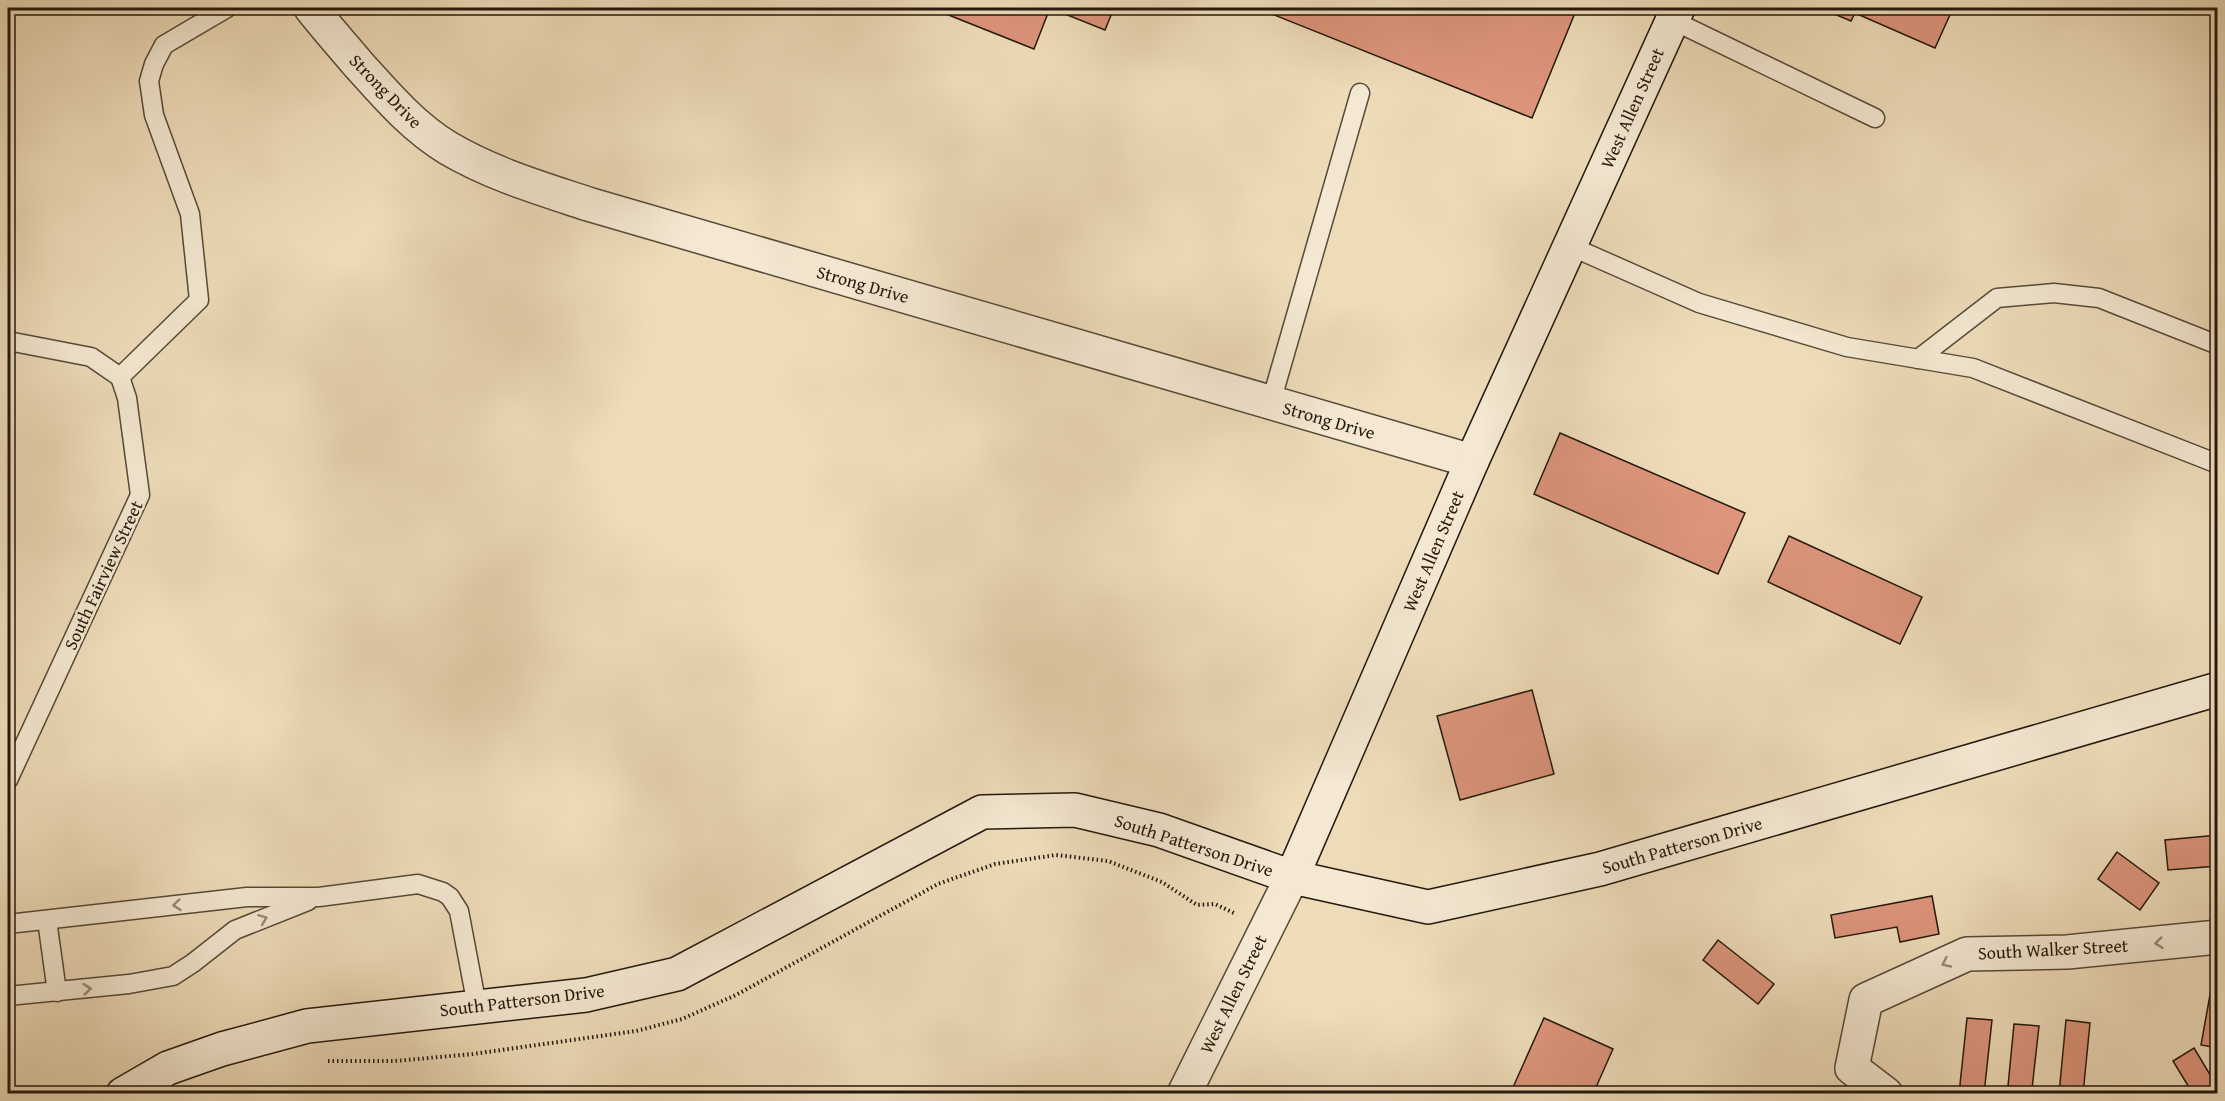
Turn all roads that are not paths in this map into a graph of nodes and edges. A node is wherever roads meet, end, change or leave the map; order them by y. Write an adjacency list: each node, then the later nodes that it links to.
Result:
1 (227, 8): 10 (lane)
2 (311, 8): 11 (street, Strong Drive)
3 (1675, 14): 5 (lane); 6 (street, West Allen Street)
4 (1360, 93): 11 (lane)
5 (1875, 118)
6 (1570, 246): 9 (lane); 12 (street, West Allen Street)
7 (8, 341): 10 (lane)
8 (2217, 345): 9 (lane)
9 (1918, 359): 13 (lane)
10 (120, 377): 15 (lane, South Fairview Street)
11 (1270, 402): 12 (street, Strong Drive)
12 (1472, 460): 16 (street, West Allen Street)
13 (2217, 464)
14 (2217, 689): 16 (street, South Patterson Drive)
15 (8, 780)
16 (1292, 877): 23 (street, South Patterson Drive); 25 (street, West Allen Street)
17 (319, 897): 18 (lane, one-way to 18); 21 (lane, one-way to 17); 23 (lane)
18 (47, 920): 19 (lane); 21 (lane)
19 (8, 924)
20 (2217, 937): 26 (street, South Walker Street, one-way to 26)
21 (57, 992): 22 (lane)
22 (8, 996)
23 (477, 1006): 24 (street, South Patterson Drive)
24 (123, 1094)
25 (1184, 1094)
26 (1886, 1094)

